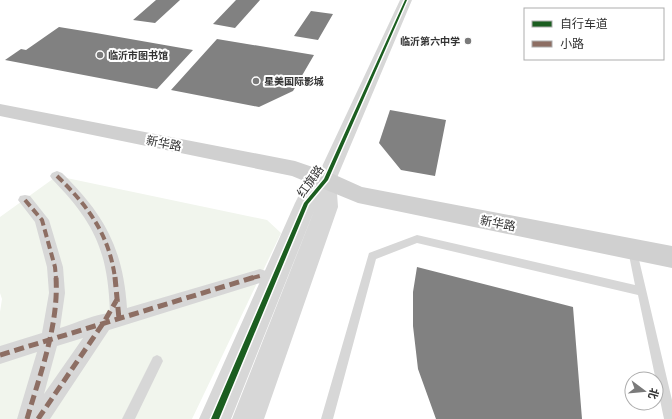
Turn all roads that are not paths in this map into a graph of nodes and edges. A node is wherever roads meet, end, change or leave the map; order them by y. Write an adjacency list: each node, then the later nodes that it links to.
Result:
1 (406, 0): 5 (street, 红旗路)
2 (0, 110): 5 (main road, 新华路)
3 (0, 125): 5 (main road, 新华路)
4 (57, 176): 12 (street)
5 (326, 180): 7 (main road, 新华路); 8 (main road, 新华路); 19 (street, 红旗路); 20 (street, 红旗路)
6 (26, 200): 13 (street)
7 (672, 242)
8 (633, 250): 9 (main road, 新华路); 11 (lane)
9 (672, 257)
10 (260, 276): 12 (street)
11 (642, 291): 21 (lane); 22 (lane)
12 (112, 321): 13 (street); 17 (street)
13 (50, 340): 14 (street); 16 (street)
14 (0, 355)
15 (157, 361): 18 (lane)
16 (26, 419)
17 (38, 419)
18 (128, 419)
19 (215, 419)
20 (248, 419)
21 (327, 419)
22 (670, 419)

